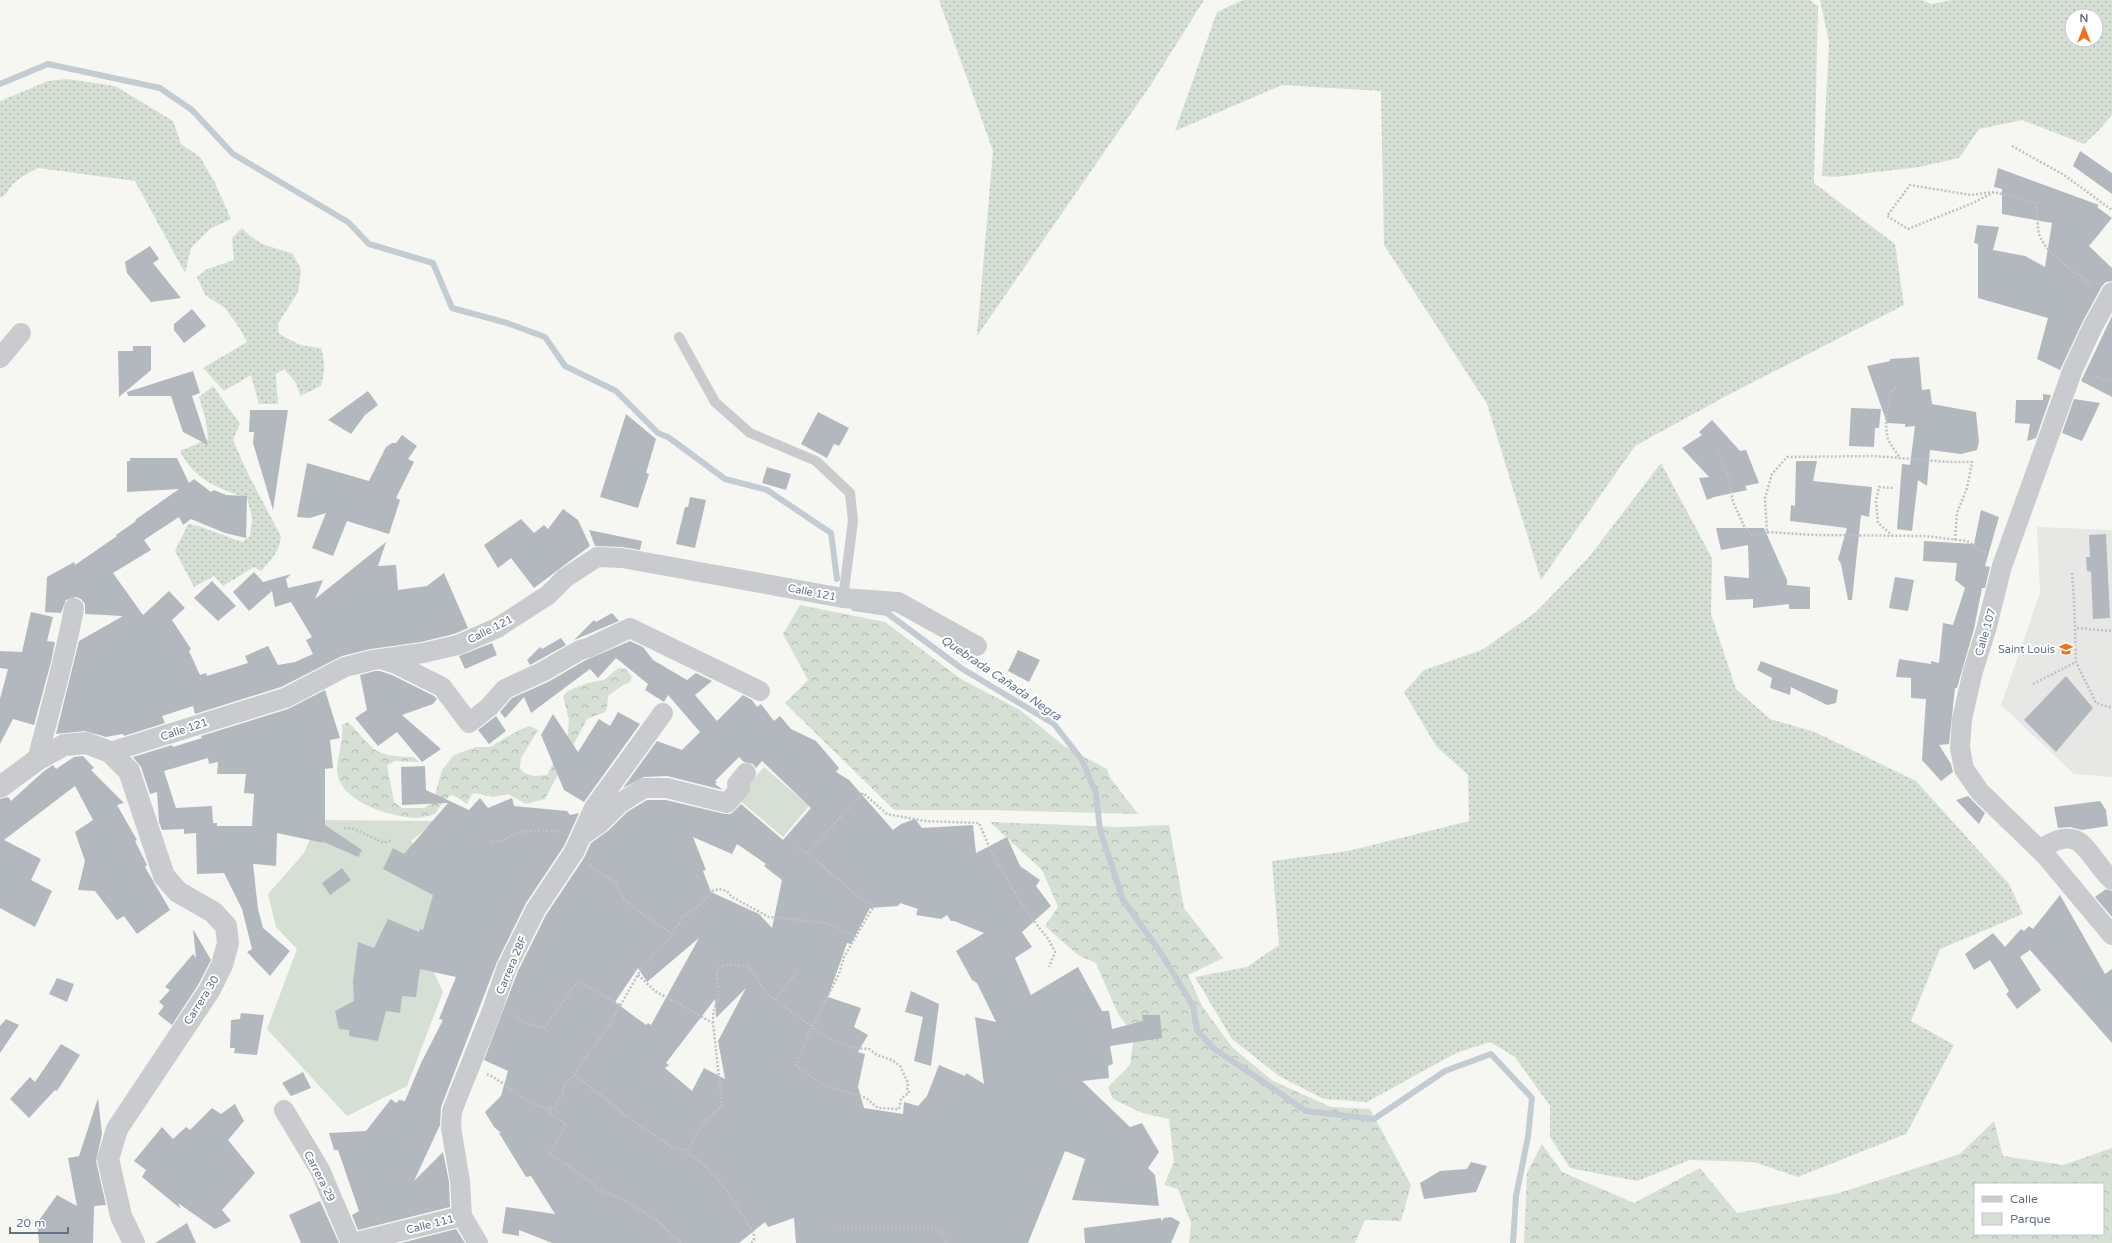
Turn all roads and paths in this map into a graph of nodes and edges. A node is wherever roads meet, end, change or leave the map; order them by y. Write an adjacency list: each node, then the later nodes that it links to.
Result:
1 (2012, 146): 3 (path)
2 (1994, 192): 2 (path); 4 (path)
3 (2112, 210)
4 (2109, 297): 15 (street, Calle 107)
5 (21, 333): 7 (street)
6 (679, 337): 17 (lane)
7 (0, 358)
8 (1895, 387): 10 (path)
9 (1717, 450): 12 (path)
10 (1900, 458): 12 (path); 14 (path)
11 (1894, 488): 13 (path)
12 (1769, 532): 13 (path)
13 (1893, 536): 14 (path)
14 (1955, 540): 15 (path)
15 (2002, 566): 39 (street, Calle 107)
16 (2072, 573): 23 (path)
17 (844, 598): 21 (street, Calle 121); 22 (street, Calle 121)
18 (74, 608): 29 (street)
19 (2077, 628): 20 (path)
20 (2112, 631)
21 (977, 646)
22 (379, 659): 25 (street); 28 (street, Calle 121)
23 (2076, 662): 24 (path); 26 (path)
24 (2034, 684)
25 (760, 691)
26 (2112, 708)
27 (663, 713): 33 (street, Carrera 28F)
28 (110, 752): 29 (street); 59 (street, Carrera 30)
29 (37, 760): 31 (street)
30 (746, 773): 33 (street)
31 (0, 787)
32 (344, 828): 34 (path)
33 (582, 835): 35 (path); 38 (street, Carrera 28F)
34 (391, 840)
35 (492, 841)
36 (796, 847): 37 (path)
37 (807, 853): 43 (path); 44 (path)
38 (572, 855): 41 (path); 49 (street, Carrera 28F)
39 (2046, 856): 40 (street); 42 (street, Calle 107)
40 (2112, 880)
41 (672, 934): 43 (path); 46 (path)
42 (2112, 935)
43 (856, 937): 51 (path)
44 (1049, 967)
45 (797, 971): 47 (path)
46 (638, 976): 48 (path); 50 (path)
47 (775, 1000): 50 (path); 51 (path)
48 (620, 1005): 49 (path); 53 (path)
49 (488, 1021): 52 (street, Carrera 28F)
50 (713, 1023): 56 (path)
51 (812, 1027): 51 (path)
52 (470, 1066): 54 (path); 57 (street, Carrera 28F)
53 (575, 1076): 54 (path); 56 (path)
54 (549, 1109): 62 (path)
55 (284, 1110): 60 (street, Carrera 29)
56 (684, 1150): 63 (path)
57 (462, 1216): 60 (street, Calle 111); 61 (street, Carrera 28F)
58 (839, 1228): 64 (path)
59 (134, 1243)
60 (352, 1243)
61 (478, 1243)
62 (682, 1243)
63 (751, 1243)
64 (946, 1243)

